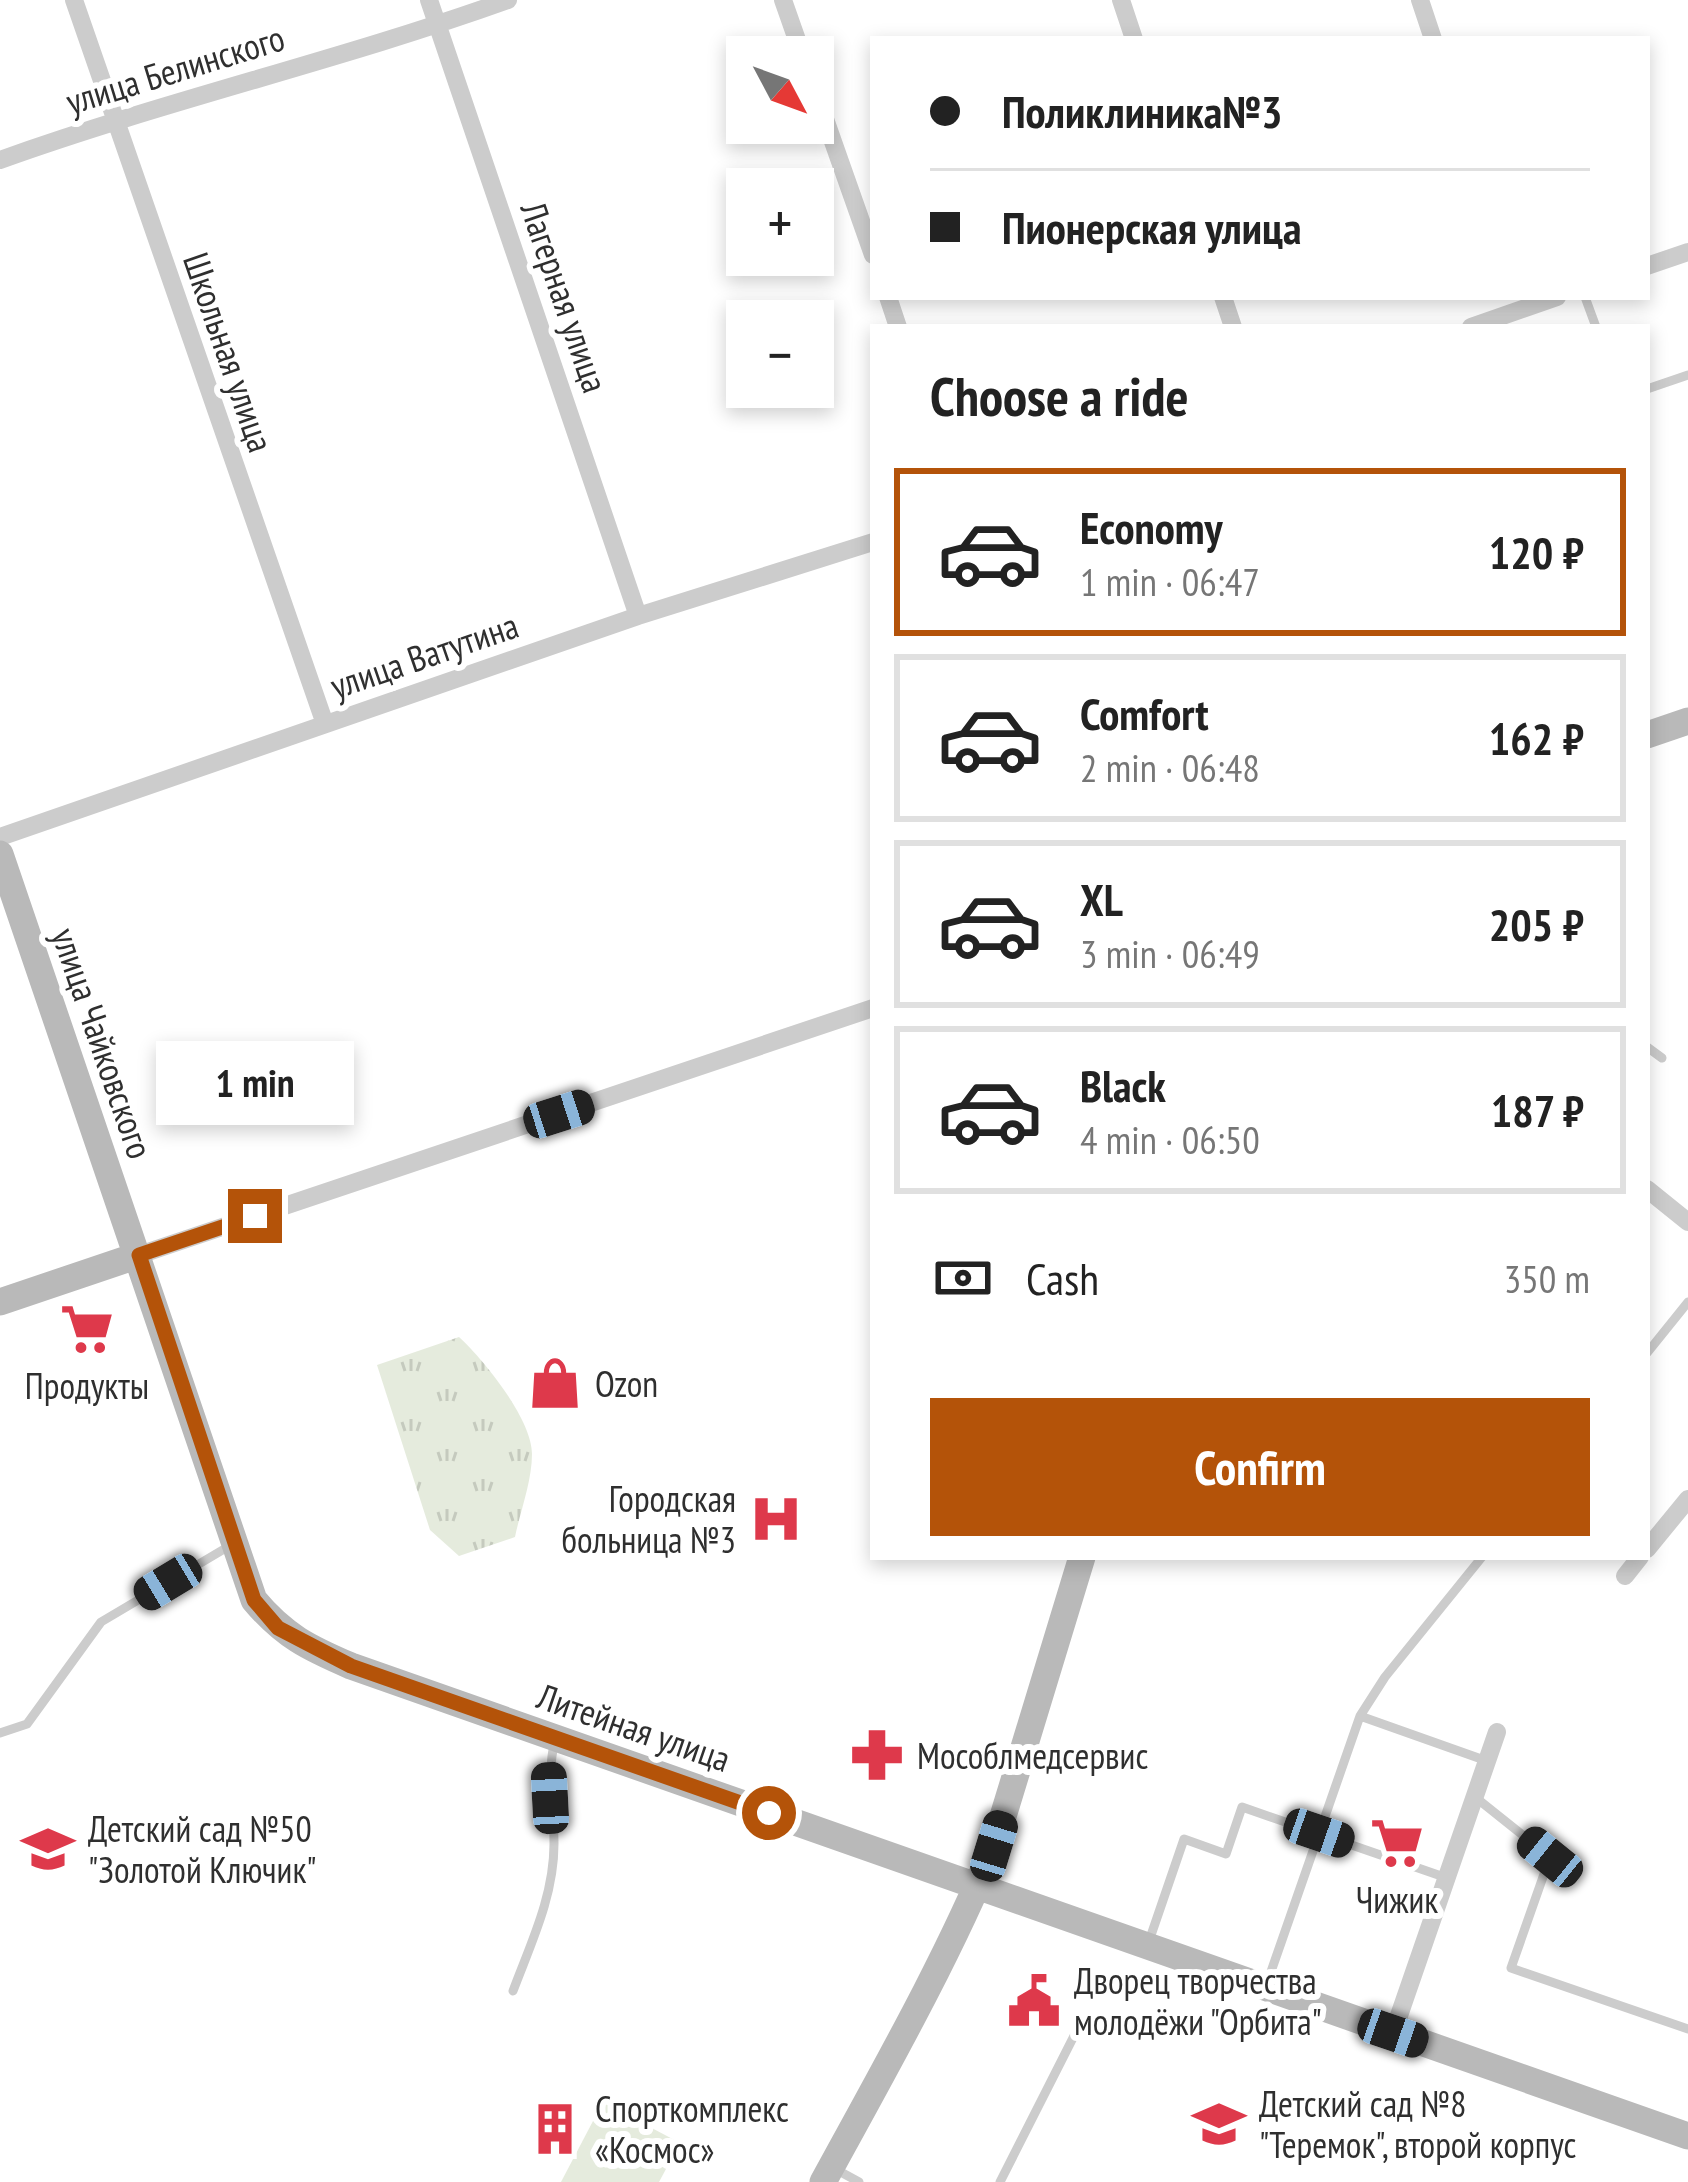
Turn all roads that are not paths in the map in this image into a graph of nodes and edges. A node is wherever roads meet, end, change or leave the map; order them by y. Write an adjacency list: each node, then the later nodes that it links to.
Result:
1 (74, 0): 11 (street, Школьная улица)
2 (429, 0): 7 (street, Лагерная улица)
3 (508, 0): 7 (street, улица Белинского)
4 (783, 0): 8 (street)
5 (1121, 0): 9 (street)
6 (1420, 0): 10 (street)
7 (438, 25): 11 (street, улица Белинского); 22 (street, Лагерная улица)
8 (796, 36)
9 (1133, 36)
10 (1432, 36)
11 (112, 119): 13 (street, улица Белинского); 24 (street, Школьная улица)
12 (834, 144): 14 (street)
13 (0, 160)
14 (870, 247)
15 (1688, 252): 16 (street)
16 (1650, 265)
17 (1524, 303): 18 (street)
18 (1478, 324)
19 (1688, 375): 20 (lane)
20 (1650, 388)
21 (870, 543): 22 (street, улица Ватутина)
22 (638, 616): 24 (street, улица Ватутина)
23 (1688, 721): 25 (street)
24 (325, 724): 26 (street, улица Ватутина)
25 (1650, 734)
26 (0, 837)
27 (0, 854): 33 (street, улица Чайковского)
28 (870, 1009): 33 (street)
29 (1650, 1049): 30 (lane)
30 (1662, 1058)
31 (1650, 1191): 32 (street)
32 (1688, 1222)
33 (139, 1255): 34 (street); 38 (street, Литейная улица)
34 (0, 1302)
35 (1688, 1302): 36 (lane)
36 (1650, 1349)
37 (1688, 1499): 39 (street)
38 (235, 1542): 46 (lane); 47 (street, Литейная улица)
39 (1650, 1545)
40 (1081, 1560): 52 (street)
41 (1480, 1560): 44 (lane)
42 (1637, 1560): 43 (street)
43 (1624, 1576)
44 (1360, 1716): 48 (lane); 50 (lane)
45 (1497, 1732): 48 (street)
46 (0, 1733)
47 (555, 1738): 52 (street, Литейная улица); 55 (lane)
48 (1487, 1761): 49 (street)
49 (1475, 1797): 51 (street); 56 (lane)
50 (1319, 1833): 51 (lane); 53 (lane); 54 (lane)
51 (1447, 1878): 58 (street)
52 (977, 1886): 53 (street, Литейная улица); 60 (street)
53 (1147, 1947): 54 (street, Литейная улица)
54 (1265, 1988): 58 (street, Литейная улица)
55 (513, 1991)
56 (1688, 2029)
57 (1077, 2030): 62 (lane)
58 (1393, 2033): 59 (street, Литейная улица)
59 (1688, 2135)
60 (827, 2174): 61 (lane)
61 (859, 2182)
62 (1000, 2182)

